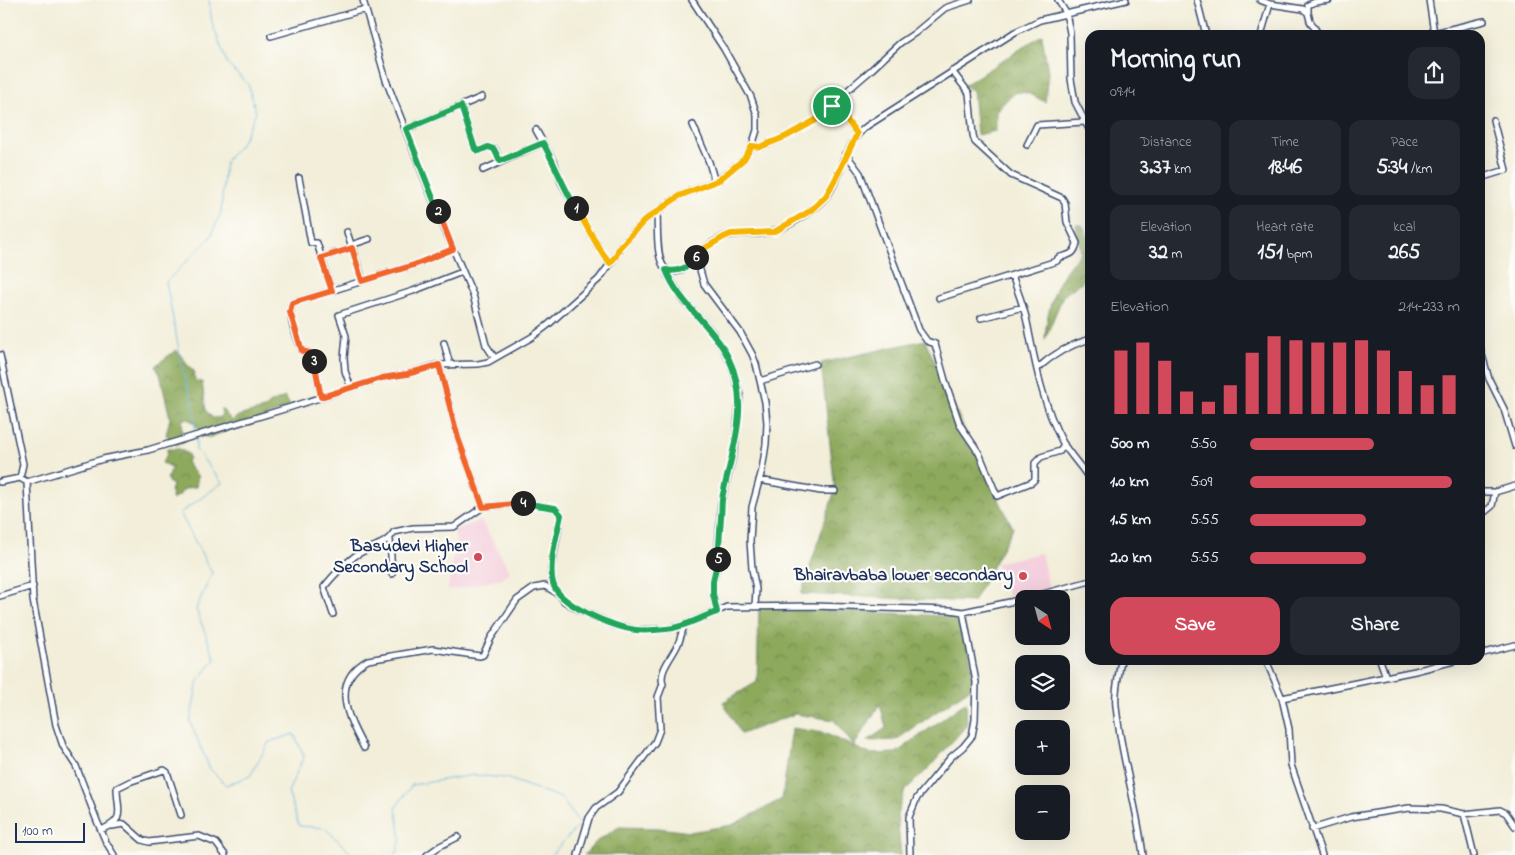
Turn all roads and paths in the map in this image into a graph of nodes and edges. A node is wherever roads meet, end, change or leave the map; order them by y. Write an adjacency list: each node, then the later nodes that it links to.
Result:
1 (363, 0): 11 (street)
2 (692, 0): 33 (street)
3 (970, 0): 24 (street)
4 (1058, 0): 12 (street)
5 (1126, 0): 12 (street)
6 (1197, 0): 15 (street)
7 (1260, 0): 10 (street)
8 (1329, 0): 13 (street)
9 (1429, 0): 18 (street)
10 (1269, 2): 13 (street); 16 (street)
11 (365, 9): 20 (street); 28 (street)
12 (1066, 13): 21 (street); 26 (street)
13 (1308, 13): 17 (street)
14 (1484, 22): 19 (street)
15 (1205, 30)
16 (1262, 30)
17 (1316, 30)
18 (1434, 30)
19 (1448, 30)
20 (271, 36)
21 (952, 72): 30 (street); 50 (street)
22 (482, 97): 23 (street)
23 (461, 106): 28 (street); 35 (street)
24 (832, 106): 30 (street); 33 (street)
25 (1493, 120): 37 (street)
26 (1084, 122): 32 (street)
27 (693, 125): 39 (street)
28 (406, 129): 44 (street)
29 (536, 130): 31 (street)
30 (857, 134): 34 (street)
31 (543, 143): 35 (street); 47 (street)
32 (1027, 145)
33 (752, 146): 39 (street)
34 (846, 154): 45 (street); 68 (street)
35 (500, 161): 36 (street)
36 (483, 170)
37 (1485, 176)
38 (299, 178): 46 (street)
39 (719, 180): 40 (street)
40 (657, 212): 47 (street); 48 (street)
41 (347, 232): 43 (street)
42 (369, 239): 43 (street)
43 (352, 246): 46 (street); 51 (street)
44 (453, 249): 49 (street); 51 (street)
45 (696, 256): 48 (street); 65 (street)
46 (321, 258): 52 (street)
47 (610, 263): 59 (street)
48 (666, 270): 90 (street)
49 (462, 272): 59 (street); 66 (street)
50 (1012, 275): 53 (street); 54 (street)
51 (362, 281): 52 (street)
52 (332, 291): 67 (street)
53 (939, 298)
54 (1023, 307): 55 (street); 64 (street)
55 (981, 318)
56 (1085, 341): 64 (street)
57 (444, 343): 62 (street)
58 (0, 354): 71 (street)
59 (494, 357): 62 (street)
60 (815, 364): 65 (street)
61 (439, 365): 62 (street); 66 (street); 79 (street)
62 (450, 365)
63 (1485, 365): 69 (street)
64 (1038, 368): 68 (street)
65 (760, 381): 72 (street)
66 (351, 388): 67 (street)
67 (321, 397): 74 (street)
68 (1064, 444): 70 (street)
69 (1515, 446)
70 (1085, 473)
71 (20, 478): 73 (street); 74 (street)
72 (759, 480): 76 (street); 89 (street)
73 (0, 482)
74 (27, 482): 84 (street)
75 (1515, 486): 78 (street)
76 (835, 491)
77 (1485, 492): 78 (street)
78 (1495, 492): 80 (street)
79 (483, 507): 81 (street); 86 (street)
80 (1485, 512)
81 (390, 539): 82 (street); 92 (street)
82 (392, 574)
83 (1085, 582): 85 (street)
84 (32, 586): 87 (street); 108 (street)
85 (1058, 590)
86 (559, 595): 93 (street); 102 (street)
87 (0, 596)
88 (1015, 601): 91 (street)
89 (755, 606): 90 (street); 91 (street)
90 (717, 612): 93 (street)
91 (963, 612): 114 (street)
92 (333, 614)
93 (684, 625): 113 (street)
94 (1515, 645): 95 (street)
95 (1485, 653)
96 (1120, 665): 115 (street)
97 (1268, 665): 101 (street)
98 (1382, 665): 100 (street)
99 (1438, 665): 100 (street)
100 (1386, 677): 101 (street)
101 (1282, 698): 107 (street)
102 (364, 748)
103 (1464, 814): 106 (street); 107 (street); 117 (street)
104 (181, 815): 105 (street)
105 (111, 826): 108 (street); 111 (street)
106 (1515, 826)
107 (1312, 829): 116 (street)
108 (101, 830): 110 (street)
109 (458, 837): 112 (street)
110 (114, 855)
111 (224, 855)
112 (426, 855)
113 (578, 855)
114 (910, 855)
115 (1143, 855)
116 (1322, 855)
117 (1474, 855)

